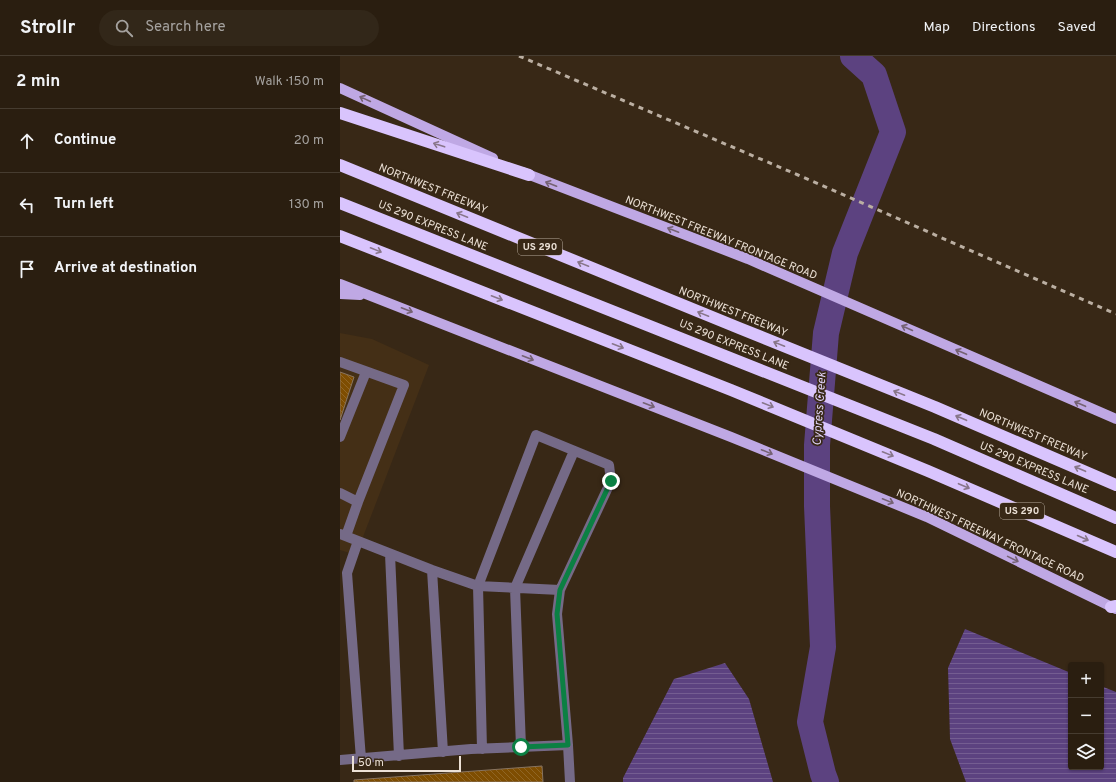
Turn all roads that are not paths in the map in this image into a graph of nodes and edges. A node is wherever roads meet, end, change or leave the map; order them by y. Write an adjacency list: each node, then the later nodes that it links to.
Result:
1 (340, 88): 4 (main road, NORTHWEST FREEWAY FRONTAGE ROAD, one-way to 1)
2 (340, 113): 4 (highway, one-way to 2)
3 (340, 165): 15 (highway, NORTHWEST FREEWAY / US 290, one-way to 3)
4 (529, 175): 12 (main road, NORTHWEST FREEWAY FRONTAGE ROAD, one-way to 4)
5 (340, 203): 18 (highway, US 290 EXPRESS LANE)
6 (340, 236): 21 (highway, US 290, one-way to 21)
7 (340, 284): 9 (main road, NORTHWEST FREEWAY FRONTAGE ROAD)
8 (340, 294): 9 (main road)
9 (370, 296): 27 (main road, NORTHWEST FREEWAY FRONTAGE ROAD, one-way to 27)
10 (340, 362): 11 (lane)
11 (366, 372): 13 (lane); 17 (lane)
12 (1116, 419)
13 (340, 437)
14 (574, 452): 24 (lane); 25 (lane); 26 (lane)
15 (1116, 485)
16 (340, 493): 17 (lane)
17 (358, 502): 19 (lane)
18 (1116, 518)
19 (343, 535): 20 (lane)
20 (358, 541): 22 (lane); 33 (lane)
21 (1116, 552)
22 (390, 554): 23 (lane); 32 (lane)
23 (432, 570): 24 (lane); 31 (lane)
24 (478, 586): 25 (lane); 30 (lane)
25 (515, 588): 26 (lane); 29 (lane)
26 (560, 590): 28 (lane)
27 (1114, 607)
28 (568, 745): 29 (lane); 35 (lane)
29 (521, 747): 30 (lane)
30 (482, 749): 31 (lane)
31 (443, 752): 32 (lane)
32 (399, 756): 33 (lane)
33 (361, 759): 34 (lane)
34 (340, 760)
35 (570, 782)

